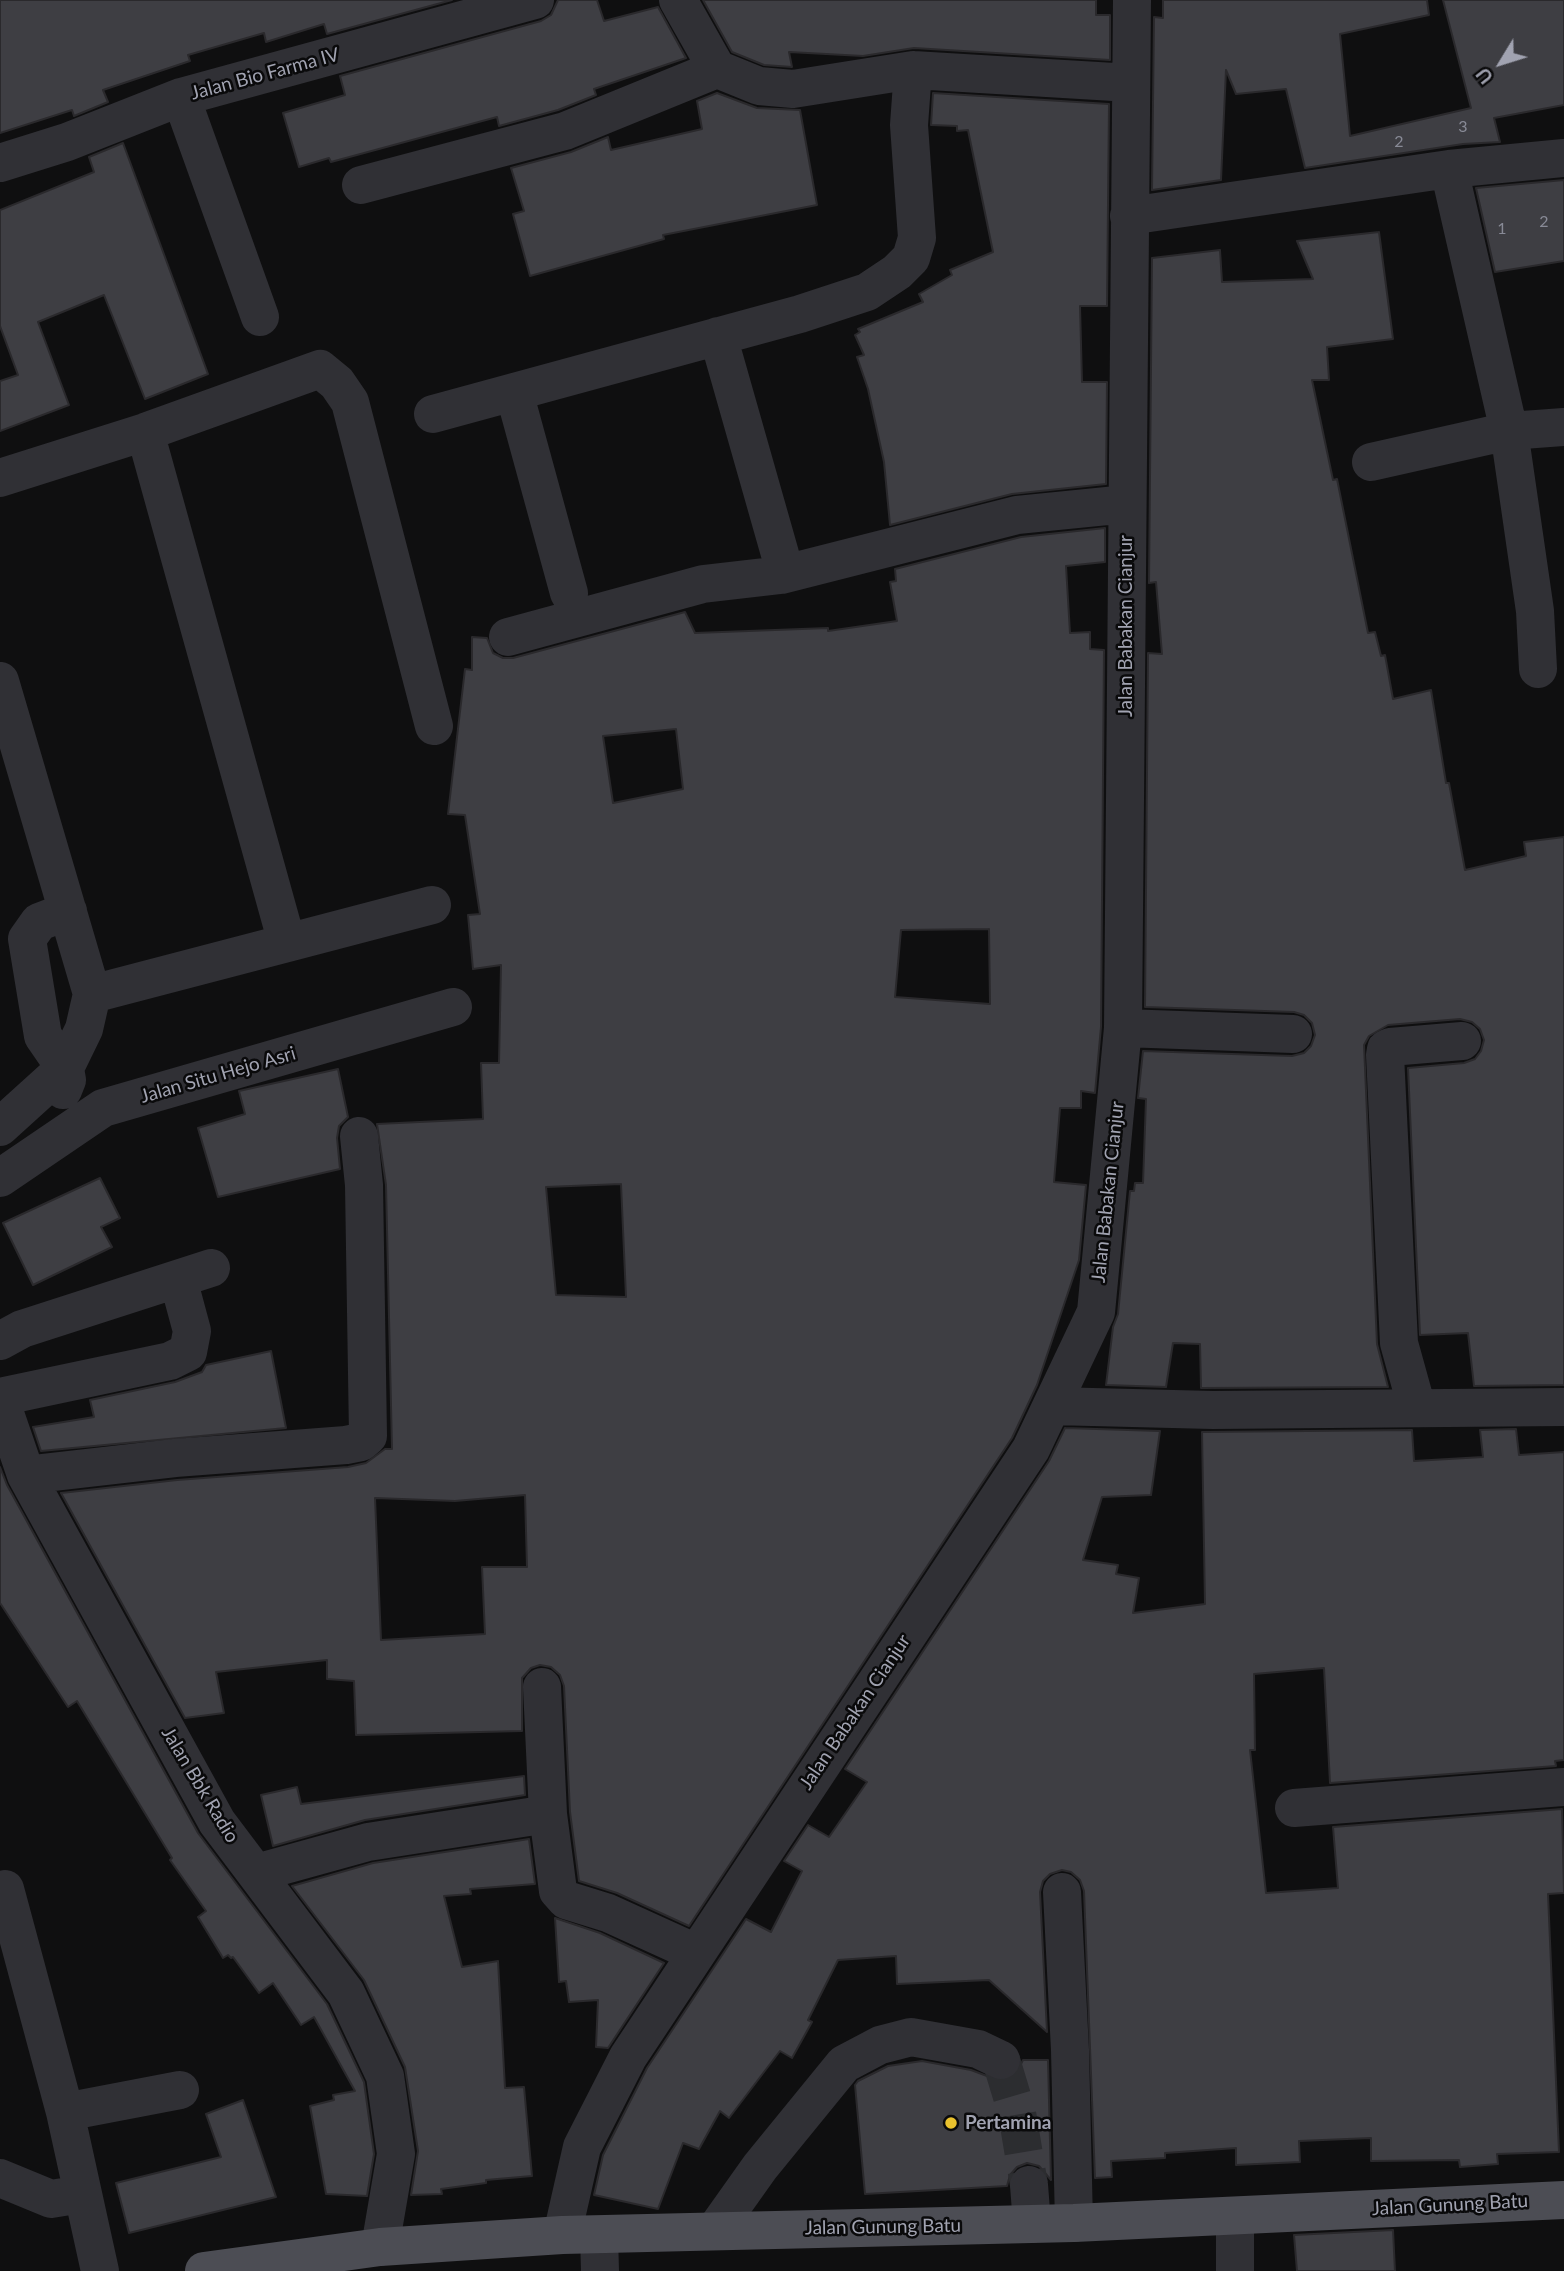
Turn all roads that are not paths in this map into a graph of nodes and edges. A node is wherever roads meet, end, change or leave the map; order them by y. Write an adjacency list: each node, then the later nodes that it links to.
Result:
1 (535, 0): 4 (street, Jalan Bio Farma IV)
2 (678, 0): 5 (street)
3 (1132, 0): 7 (street, Jalan Babakan Cianjur)
4 (466, 9): 8 (street, Jalan Bio Farma IV)
5 (717, 69): 6 (street); 12 (street)
6 (913, 70): 7 (street); 15 (street)
7 (1131, 83): 13 (street, Jalan Babakan Cianjur)
8 (181, 97): 10 (street, Jalan Bio Farma IV); 14 (street)
9 (1564, 158): 11 (street)
10 (0, 163)
11 (1449, 169): 13 (street); 19 (street)
12 (361, 185)
13 (1129, 216): 23 (street, Jalan Babakan Cianjur)
14 (260, 317)
15 (718, 336): 16 (street); 24 (street)
16 (514, 392): 17 (street); 25 (street)
17 (433, 414)
18 (1564, 426): 19 (street)
19 (1509, 431): 21 (street); 26 (street)
20 (145, 432): 22 (street); 30 (street); 33 (street)
21 (1371, 462)
22 (0, 478)
23 (1127, 503): 27 (street); 36 (street, Jalan Babakan Cianjur)
24 (780, 554)
25 (569, 593)
26 (1550, 611): 28 (street)
27 (508, 637)
28 (1538, 669)
29 (0, 681): 32 (street)
30 (434, 726)
31 (432, 905): 33 (street)
32 (68, 911): 34 (street); 39 (street)
33 (287, 943): 34 (street)
34 (92, 994): 39 (street)
35 (453, 1007): 43 (street, Jalan Situ Hejo Asri)
36 (1124, 1028): 37 (street); 46 (street, Jalan Babakan Cianjur)
37 (1293, 1034)
38 (1461, 1041): 48 (street)
39 (65, 1068): 40 (street); 42 (street)
40 (0, 1127)
41 (359, 1136): 49 (street)
42 (0, 1153)
43 (0, 1178)
44 (0, 1341): 45 (street)
45 (0, 1398): 49 (street, Jalan Bbk Radio)
46 (1052, 1406): 48 (street); 57 (street, Jalan Babakan Cianjur)
47 (1564, 1407): 48 (street)
48 (1417, 1408)
49 (26, 1475): 54 (street, Jalan Bbk Radio)
50 (541, 1687): 53 (street)
51 (1564, 1787): 52 (street)
52 (1294, 1808)
53 (548, 1814): 54 (street); 57 (street)
54 (256, 1873): 69 (street, Jalan Bbk Radio)
55 (5, 1889): 60 (street)
56 (1062, 1892): 66 (street)
57 (696, 1953): 70 (street, Jalan Babakan Cianjur)
58 (1001, 2060): 68 (street)
59 (180, 2090): 60 (street)
60 (65, 2112): 63 (street)
61 (0, 2178): 63 (street)
62 (1029, 2185): 67 (street)
63 (82, 2194): 71 (street)
64 (1564, 2200): 65 (main road, Jalan Gunung Batu)
65 (1235, 2216): 66 (main road, Jalan Gunung Batu); 73 (street)
66 (1074, 2223): 67 (main road, Jalan Gunung Batu)
67 (1032, 2224): 68 (main road, Jalan Gunung Batu)
68 (716, 2229): 70 (main road, Jalan Gunung Batu)
69 (380, 2247): 70 (main road, Jalan Gunung Batu); 72 (main road, Jalan Gunung Batu)
70 (587, 2247)
71 (100, 2271)
72 (204, 2271)
73 (1236, 2271)

